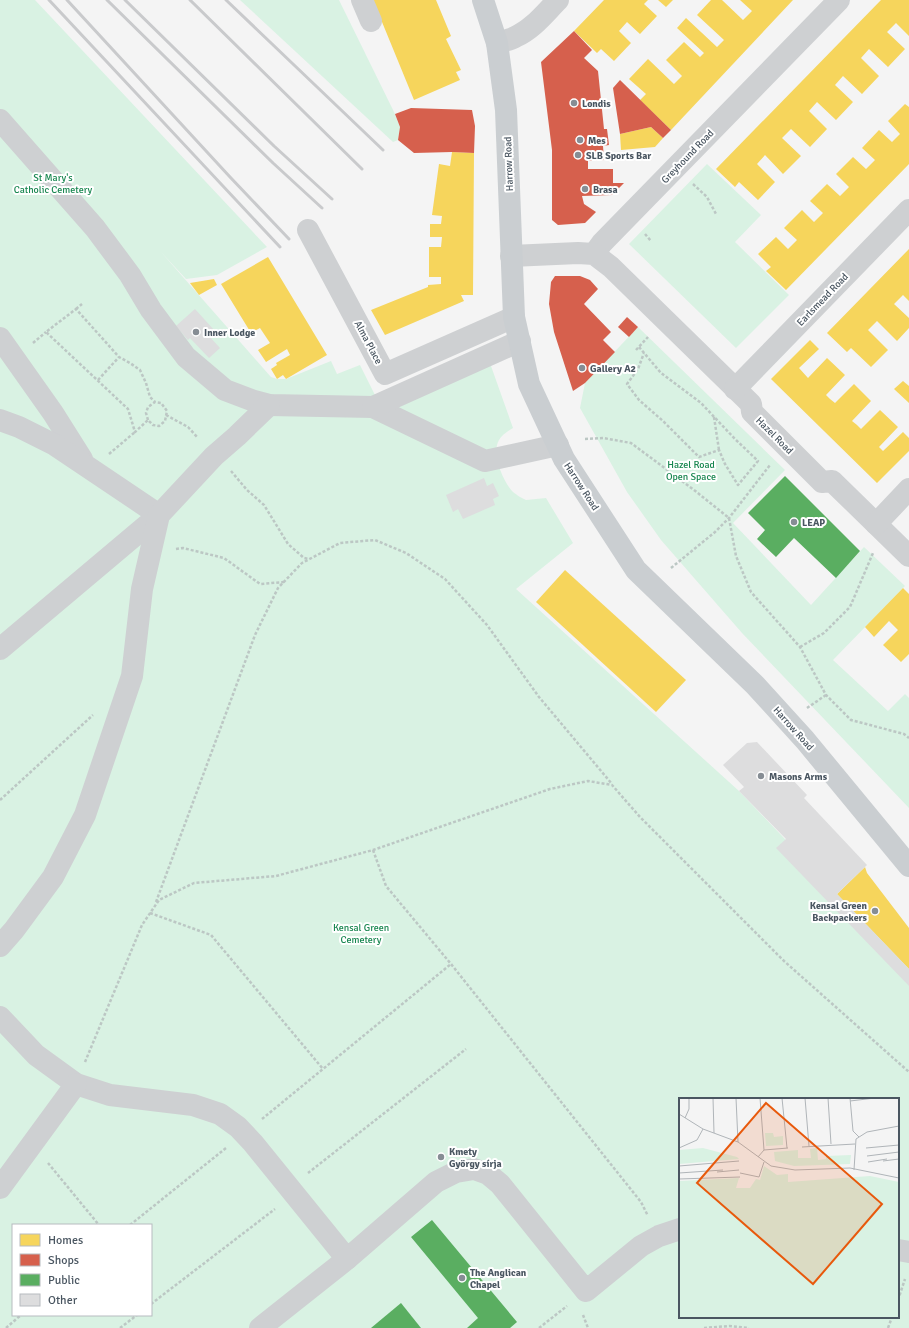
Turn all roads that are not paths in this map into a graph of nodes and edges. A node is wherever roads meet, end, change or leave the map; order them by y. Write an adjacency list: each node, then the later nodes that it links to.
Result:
1 (362, 0): 5 (street)
2 (483, 0): 6 (main road, Harrow Road)
3 (558, 0): 6 (street)
4 (839, 0): 10 (street, Greyhound Road)
5 (370, 21)
6 (497, 43): 11 (main road, Harrow Road)
7 (0, 120): 16 (street)
8 (909, 210): 15 (street, Earlsmead Road)
9 (308, 230): 12 (street, Alma Place)
10 (594, 254): 11 (street); 15 (street, Hazel Road)
11 (512, 256): 12 (main road, Harrow Road)
12 (514, 317): 14 (main road, Harrow Road)
13 (0, 338): 20 (street)
14 (520, 341): 17 (street); 19 (main road, Harrow Road)
15 (735, 389): 23 (street, Hazel Road)
16 (269, 405): 17 (street); 22 (street)
17 (373, 407): 19 (street)
18 (0, 420): 20 (street)
19 (558, 445): 26 (main road, Harrow Road)
20 (89, 468): 22 (street)
21 (909, 490): 23 (street)
22 (158, 515): 25 (street); 27 (street)
23 (876, 524): 24 (street, Hazel Road)
24 (909, 556)
25 (0, 649)
26 (909, 866)
27 (0, 946)
28 (0, 1017): 29 (street)
29 (76, 1084): 30 (street); 34 (street)
30 (0, 1188)
31 (679, 1228): 34 (street)
32 (899, 1250): 33 (street)
33 (909, 1252)
34 (347, 1259): 35 (street)
35 (260, 1328)

